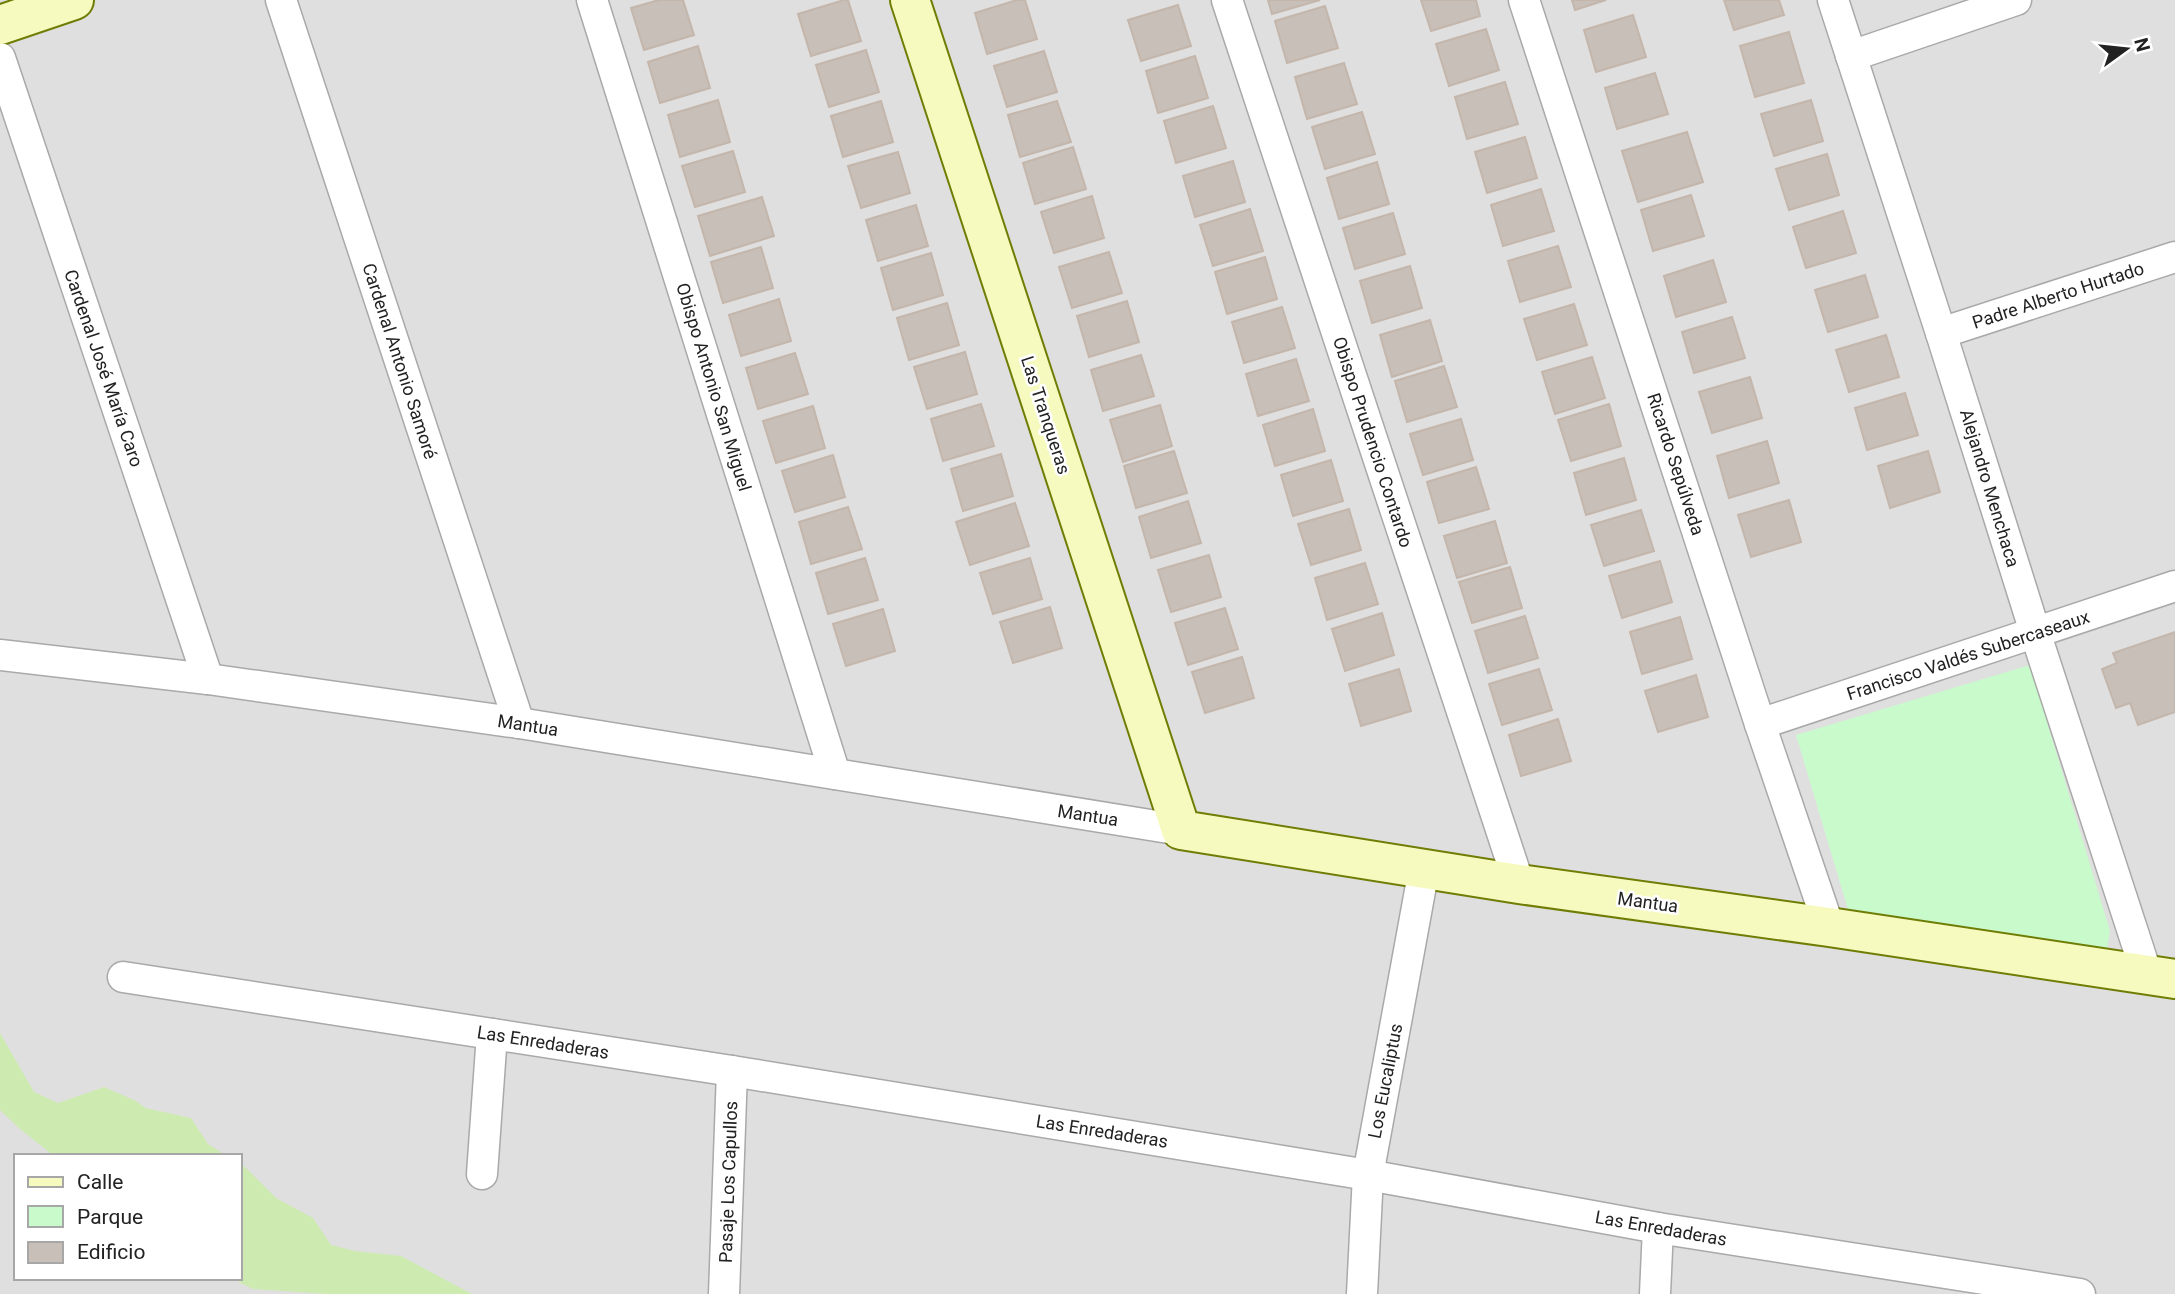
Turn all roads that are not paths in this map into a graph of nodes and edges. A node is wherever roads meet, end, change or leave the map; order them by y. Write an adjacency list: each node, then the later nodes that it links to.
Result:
1 (74, 0): 9 (street)
2 (281, 0): 18 (street, Cardenal Antonio Samoré)
3 (592, 0): 20 (street, Obispo Antonio San Miguel)
4 (910, 0): 21 (street, Las Tranqueras)
5 (1227, 0): 23 (street, Obispo Prudencio Contardo)
6 (1524, 0): 19 (street, Ricardo Sepúlveda)
7 (1833, 0): 10 (street, Alejandro Menchaca)
8 (2016, 0): 10 (street)
9 (0, 25)
10 (1851, 55): 13 (street, Alejandro Menchaca)
11 (0, 58): 17 (street, Cardenal José María Caro)
12 (2175, 257): 13 (street, Padre Alberto Hurtado)
13 (1941, 333): 15 (street, Alejandro Menchaca)
14 (2175, 586): 15 (street, Francisco Valdés Subercaseaux)
15 (2035, 632): 19 (street, Francisco Valdés Subercaseaux); 26 (street, Alejandro Menchaca)
16 (0, 655): 17 (street, Mantua)
17 (208, 679): 18 (street, Mantua)
18 (519, 723): 20 (street, Mantua)
19 (1760, 724): 24 (street, Ricardo Sepúlveda)
20 (835, 774): 21 (street, Mantua)
21 (1181, 830): 22 (street, Mantua)
22 (1424, 869): 23 (street, Mantua); 30 (street, Los Eucaliptus)
23 (1519, 884): 24 (street, Mantua)
24 (1829, 927): 26 (street, Mantua)
25 (123, 977): 27 (street, Las Enredaderas)
26 (2161, 977)
27 (492, 1034): 28 (street, Las Enredaderas); 29 (street)
28 (732, 1071): 30 (street, Las Enredaderas); 33 (street, Pasaje Los Capullos)
29 (482, 1174)
30 (1367, 1175): 31 (street, Las Enredaderas); 34 (street, Los Eucaliptus)
31 (1658, 1228): 32 (street, Las Enredaderas); 35 (street)
32 (1944, 1284): 36 (street, Las Enredaderas)
33 (724, 1294)
34 (1362, 1294)
35 (1655, 1294)
36 (2080, 1294)

